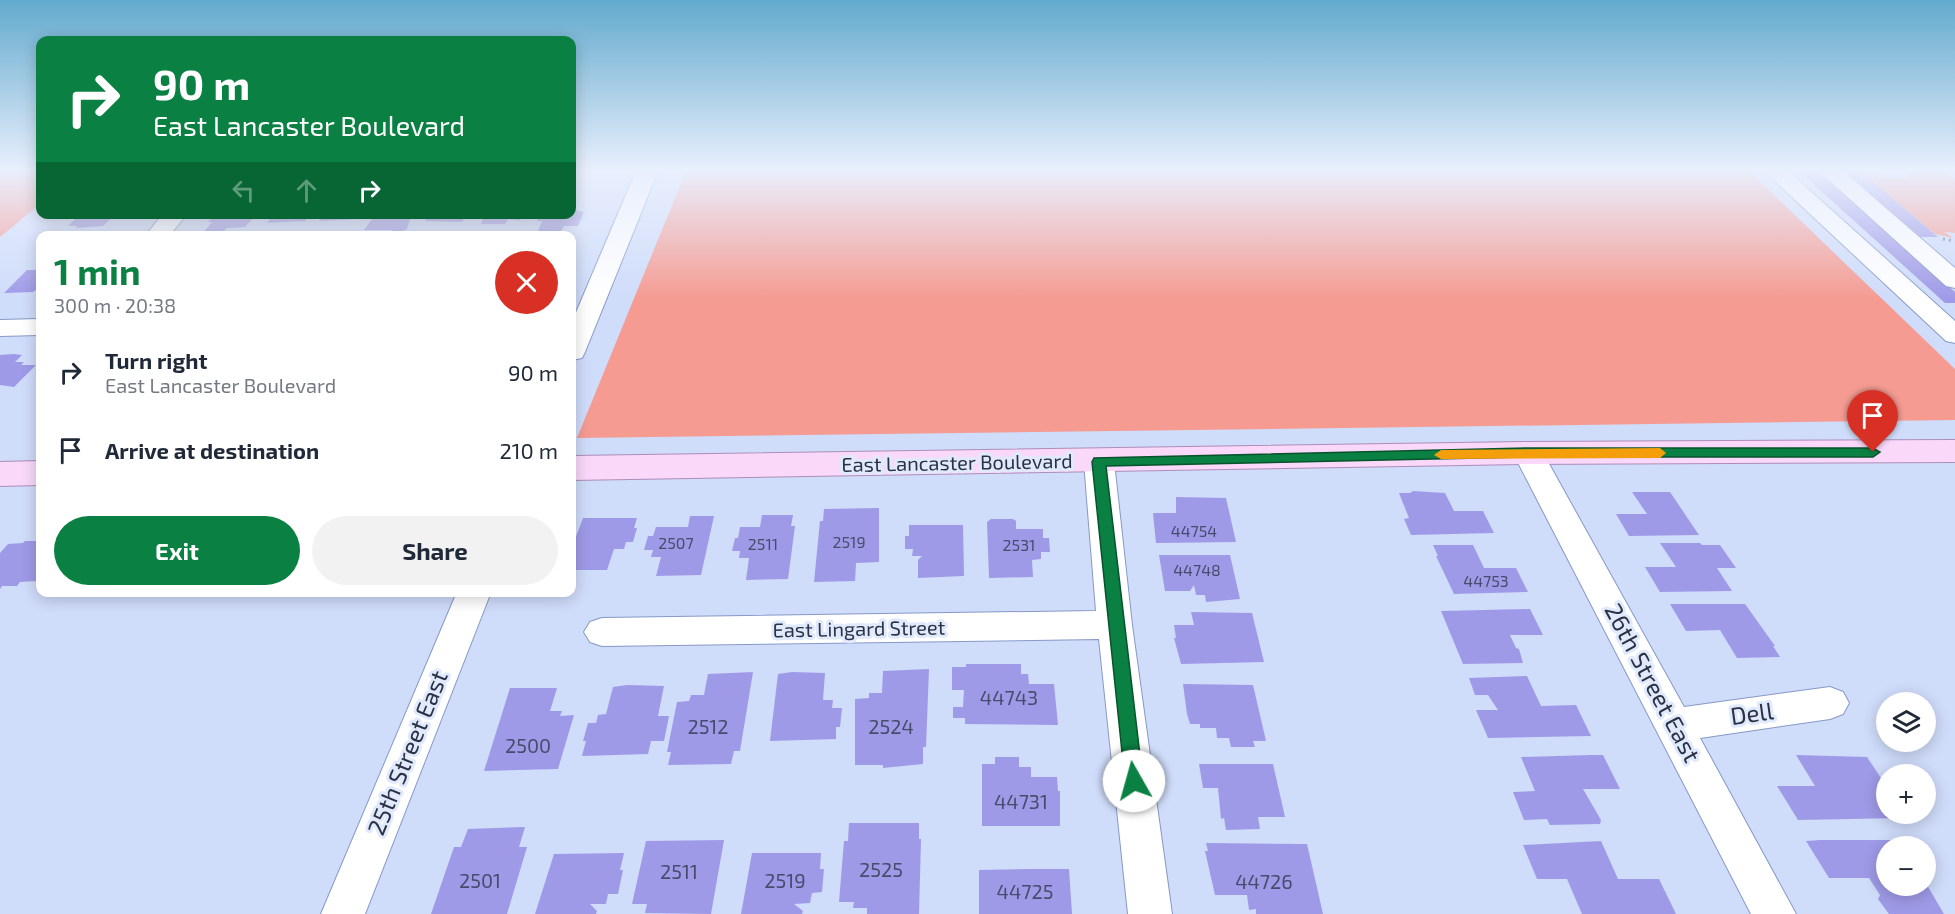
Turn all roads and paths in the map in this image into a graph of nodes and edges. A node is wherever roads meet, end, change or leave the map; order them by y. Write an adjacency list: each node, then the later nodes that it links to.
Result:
1 (629, 214): 13 (street)
2 (1825, 214): 9 (street)
3 (1878, 214): 8 (street)
4 (171, 219): 5 (street)
5 (161, 231)
6 (1941, 238): 7 (path)
7 (1955, 241)
8 (1955, 281)
9 (1943, 314): 12 (street)
10 (0, 327): 11 (street)
11 (36, 327)
12 (1955, 335)
13 (576, 342)
14 (1955, 451): 15 (main road, East Lancaster Boulevard)
15 (1528, 453): 16 (main road, East Lancaster Boulevard); 24 (street, 26th Street East)
16 (1099, 462): 17 (main road, East Lancaster Boulevard); 21 (street)
17 (576, 468)
18 (36, 473): 19 (main road)
19 (0, 474)
20 (472, 597): 25 (street, 25th Street East)
21 (1115, 625): 22 (street, East Lingard Street); 26 (street)
22 (602, 632)
23 (1830, 704): 24 (street, Dell)
24 (1675, 725): 27 (street, 26th Street East)
25 (344, 914)
26 (1150, 914)
27 (1774, 914)

